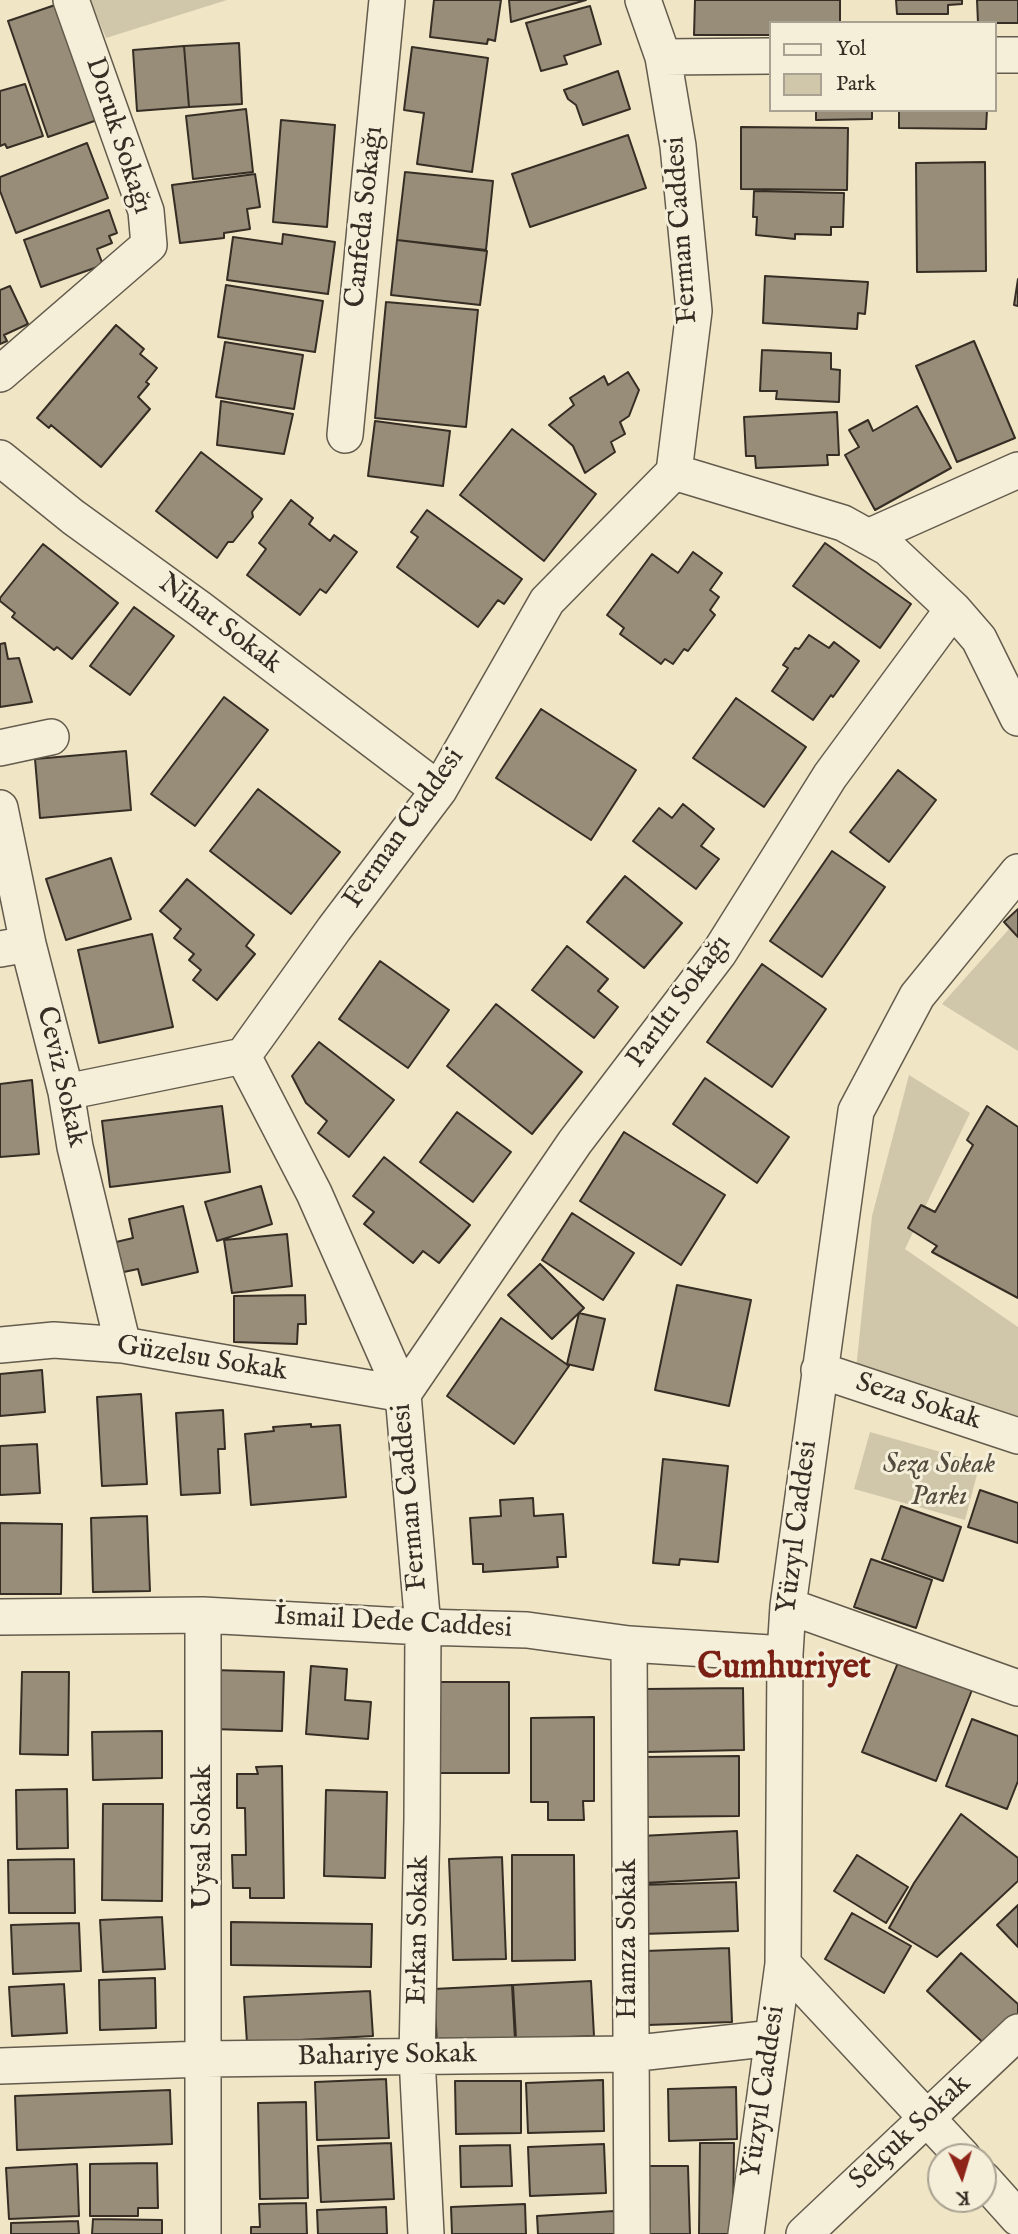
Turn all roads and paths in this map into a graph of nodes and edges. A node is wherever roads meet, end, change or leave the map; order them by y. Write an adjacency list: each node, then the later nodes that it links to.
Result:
1 (71, 0): 8 (street, Doruk Sokağı)
2 (387, 0): 9 (street, Canfeda Sokağı)
3 (643, 0): 7 (street, Ferman Caddesi)
4 (997, 55): 5 (street)
5 (1018, 55)
6 (769, 56): 7 (street)
7 (663, 57): 12 (street, Ferman Caddesi)
8 (0, 374)
9 (345, 435)
10 (0, 458): 18 (street, Nihat Sokak)
11 (1018, 470): 13 (street)
12 (674, 472): 13 (street); 18 (street, Ferman Caddesi)
13 (869, 537): 14 (street)
14 (953, 609): 15 (street); 27 (street, Parıltı Sokağı)
15 (1018, 718)
16 (51, 737): 17 (street)
17 (0, 747)
18 (439, 790): 22 (street, Ferman Caddesi)
19 (0, 808): 21 (street, Ceviz Sokak)
20 (1018, 872): 26 (street, Yüzyıl Caddesi)
21 (14, 947): 23 (street, Ceviz Sokak)
22 (243, 1056): 23 (street); 27 (street, Ferman Caddesi)
23 (65, 1092): 25 (street, Ceviz Sokak)
24 (0, 1345): 25 (street, Güzelsu Sokak)
25 (123, 1345): 27 (street, Güzelsu Sokak)
26 (819, 1370): 28 (street, Seza Sokak); 29 (street, Yüzyıl Caddesi)
27 (403, 1394): 32 (street, Ferman Caddesi)
28 (1018, 1436)
29 (788, 1606): 34 (street, Yüzyıl Caddesi); 35 (street)
30 (203, 1615): 31 (street, İsmail Dede Caddesi); 32 (street, İsmail Dede Caddesi); 41 (street, Uysal Sokak)
31 (0, 1617)
32 (423, 1627): 33 (street, İsmail Dede Caddesi); 40 (street, Erkan Sokak)
33 (629, 1644): 34 (street, İsmail Dede Caddesi); 39 (street, Hamza Sokak)
34 (785, 1654): 36 (street, Yüzyıl Caddesi)
35 (1018, 1688)
36 (783, 1964): 38 (street, Yüzyıl Caddesi); 43 (street)
37 (1018, 2032): 43 (street, Selçuk Sokak)
38 (773, 2038): 39 (street, Bahariye Sokak); 50 (street, Yüzyıl Caddesi)
39 (629, 2054): 40 (street, Bahariye Sokak); 49 (street, Hamza Sokak)
40 (417, 2057): 41 (street, Bahariye Sokak); 48 (street, Erkan Sokak)
41 (204, 2059): 42 (street, Bahariye Sokak); 47 (street, Uysal Sokak)
42 (0, 2066)
43 (926, 2116): 44 (street); 51 (street, Selçuk Sokak)
44 (950, 2143)
45 (997, 2195): 46 (street)
46 (1018, 2218)
47 (203, 2234)
48 (426, 2234)
49 (632, 2234)
50 (746, 2234)
51 (804, 2234)

